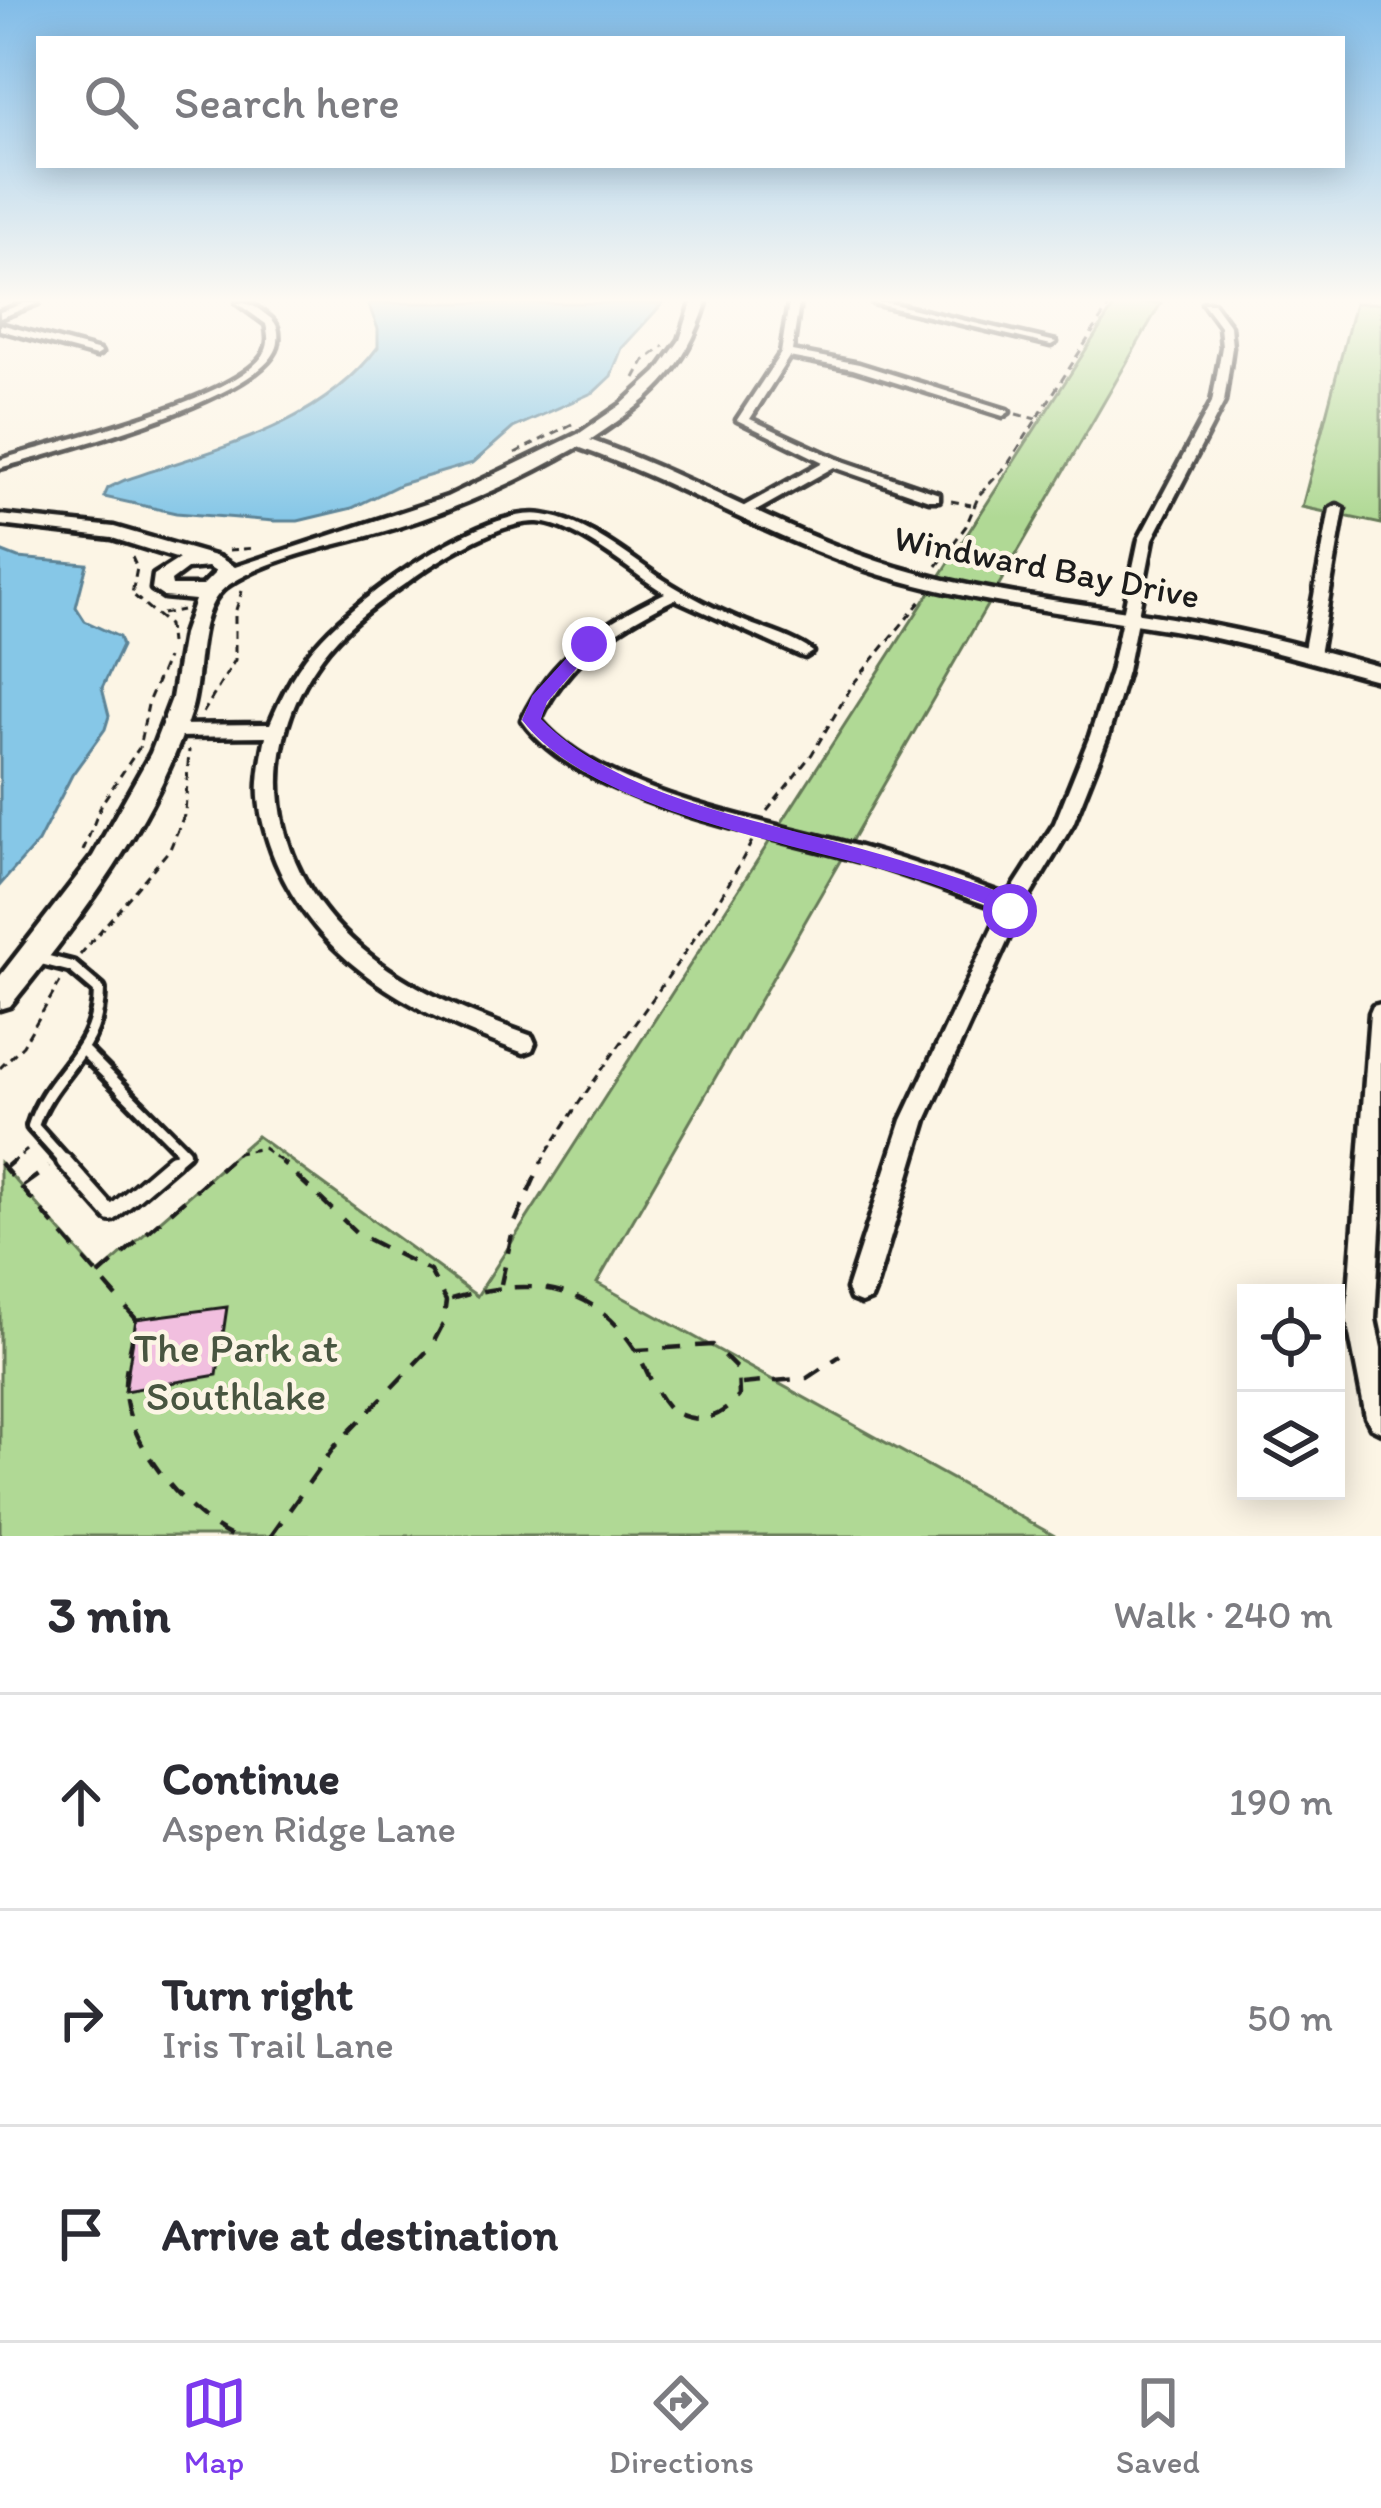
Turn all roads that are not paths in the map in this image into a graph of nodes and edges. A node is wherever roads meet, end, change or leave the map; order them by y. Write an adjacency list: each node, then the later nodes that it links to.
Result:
1 (244, 375): 8 (street)
2 (662, 375): 7 (street)
3 (771, 375): 9 (street)
4 (883, 375): 6 (street)
5 (1226, 375): 19 (street)
6 (1003, 412)
7 (580, 430): 12 (street, Windward Bay Drive); 15 (street)
8 (4, 460)
9 (833, 462): 10 (street); 12 (street)
10 (934, 497)
11 (1337, 508): 22 (street)
12 (744, 512): 19 (street, Windward Bay Drive)
13 (0, 520): 14 (street)
14 (148, 544): 15 (street); 16 (street)
15 (216, 568): 16 (street); 18 (street); 20 (street)
16 (165, 573): 18 (street)
17 (675, 594): 21 (street); 24 (street); 26 (street)
18 (176, 596): 20 (street)
19 (1130, 619): 22 (street, Windward Bay Drive); 26 (street)
20 (195, 625): 25 (street)
21 (806, 652)
22 (1311, 655): 23 (street, Windward Bay Drive)
23 (1381, 674)
24 (274, 730): 25 (street); 30 (street)
25 (183, 731): 27 (street)
26 (1013, 906): 32 (street)
27 (34, 958): 28 (street); 31 (lane)
28 (0, 997)
29 (1381, 1013): 33 (street)
30 (524, 1043)
31 (86, 1052): 31 (lane)
32 (861, 1289)
33 (1381, 1417)

